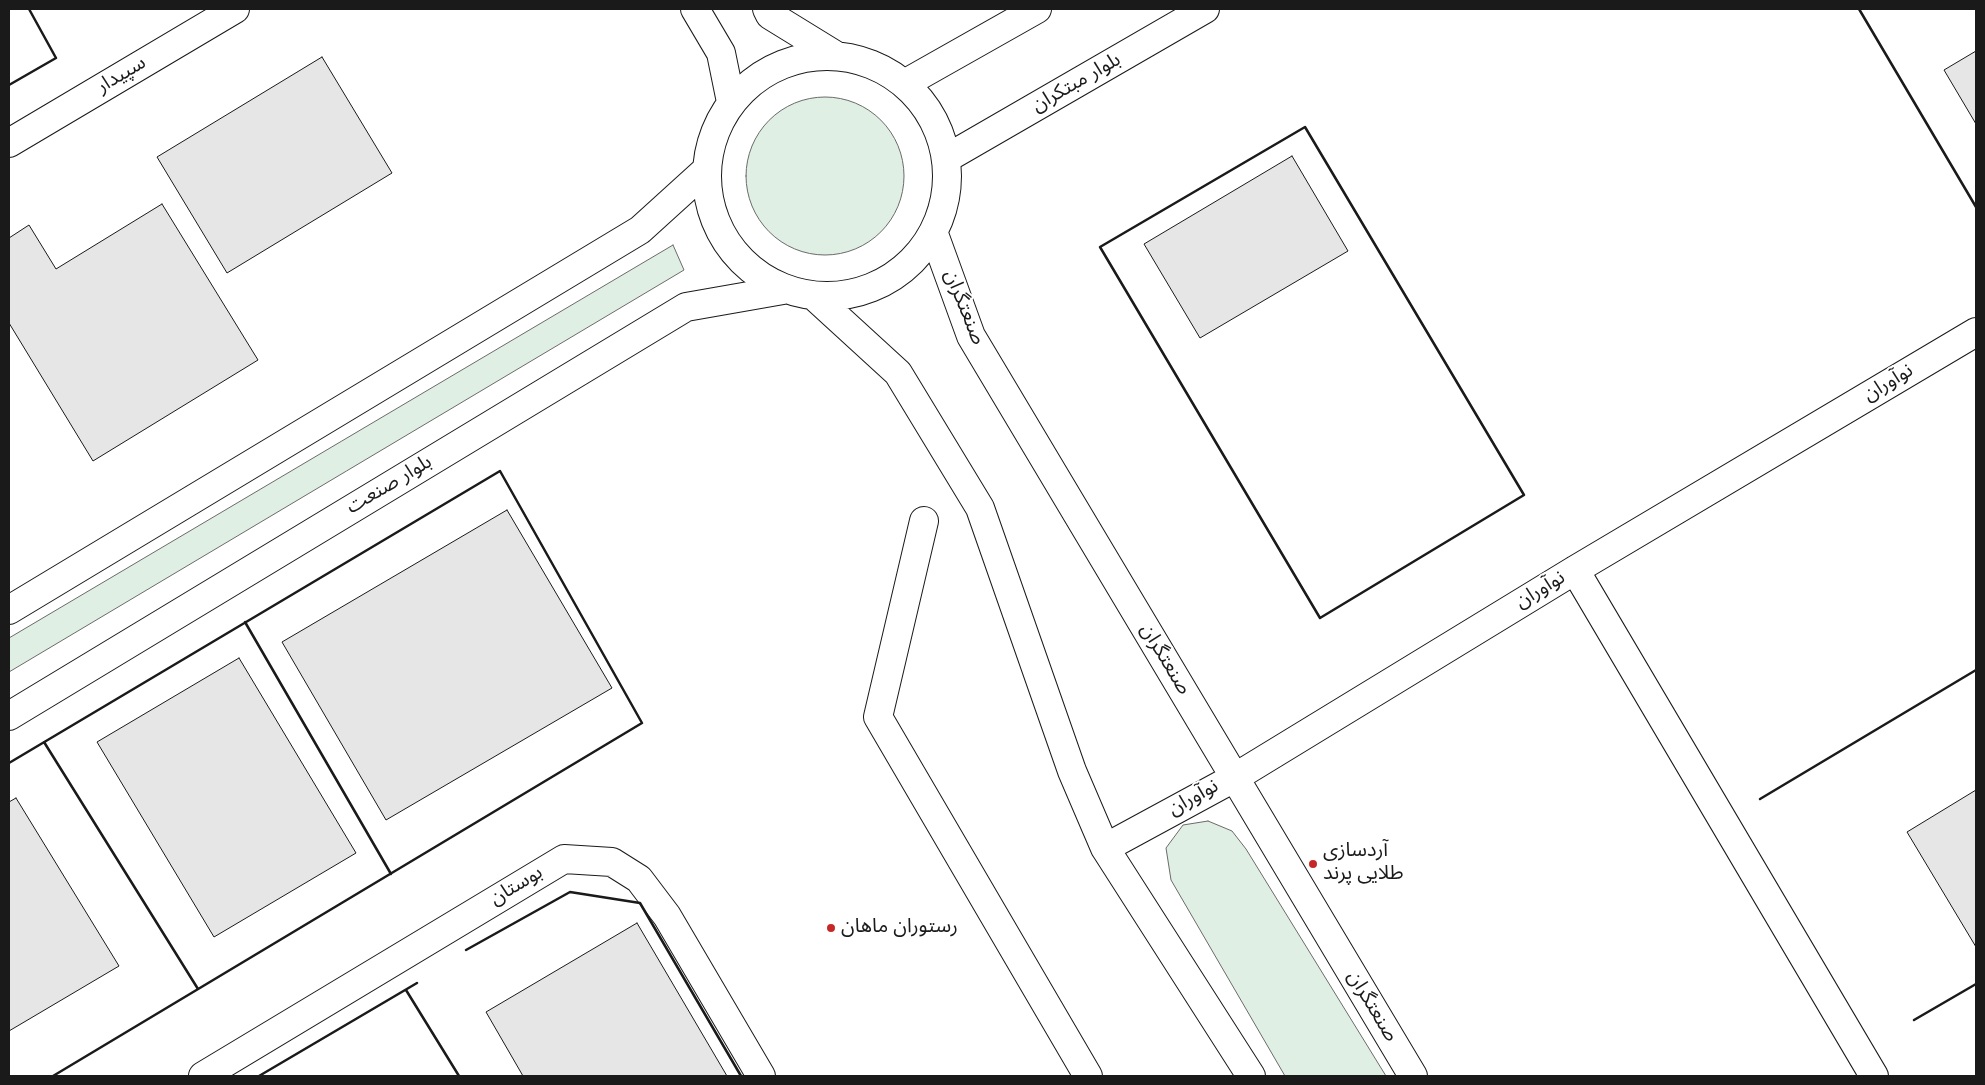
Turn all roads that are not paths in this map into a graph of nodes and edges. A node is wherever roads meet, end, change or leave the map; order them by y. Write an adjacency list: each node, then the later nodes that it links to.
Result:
1 (235, 9): 9 (street, سپیدار)
2 (695, 9): 8 (street)
3 (767, 9): 6 (street)
4 (1037, 9): 7 (street)
5 (1205, 9): 10 (street, بلوار مبتکران)
6 (835, 55): 7 (street); 8 (street)
7 (906, 83): 10 (street)
8 (731, 102): 11 (street)
9 (9, 143)
10 (947, 158): 12 (street)
11 (705, 171): 13 (street); 18 (street)
12 (934, 234): 14 (street); 20 (street, صنعتگران)
13 (783, 290): 14 (street); 19 (street, بلوار صنعت)
14 (815, 297): 21 (street)
15 (1976, 332): 17 (street, نوآوران)
16 (924, 520): 24 (street)
17 (1575, 570): 20 (street, نوآوران); 27 (street)
18 (9, 610)
19 (9, 716)
20 (1234, 778): 21 (street, نوآوران); 26 (street, صنعتگران)
21 (1105, 848): 25 (street)
22 (203, 1076): 23 (street, بوستان)
23 (760, 1076)
24 (1088, 1076)
25 (1251, 1076)
26 (1413, 1076)
27 (1874, 1076)

